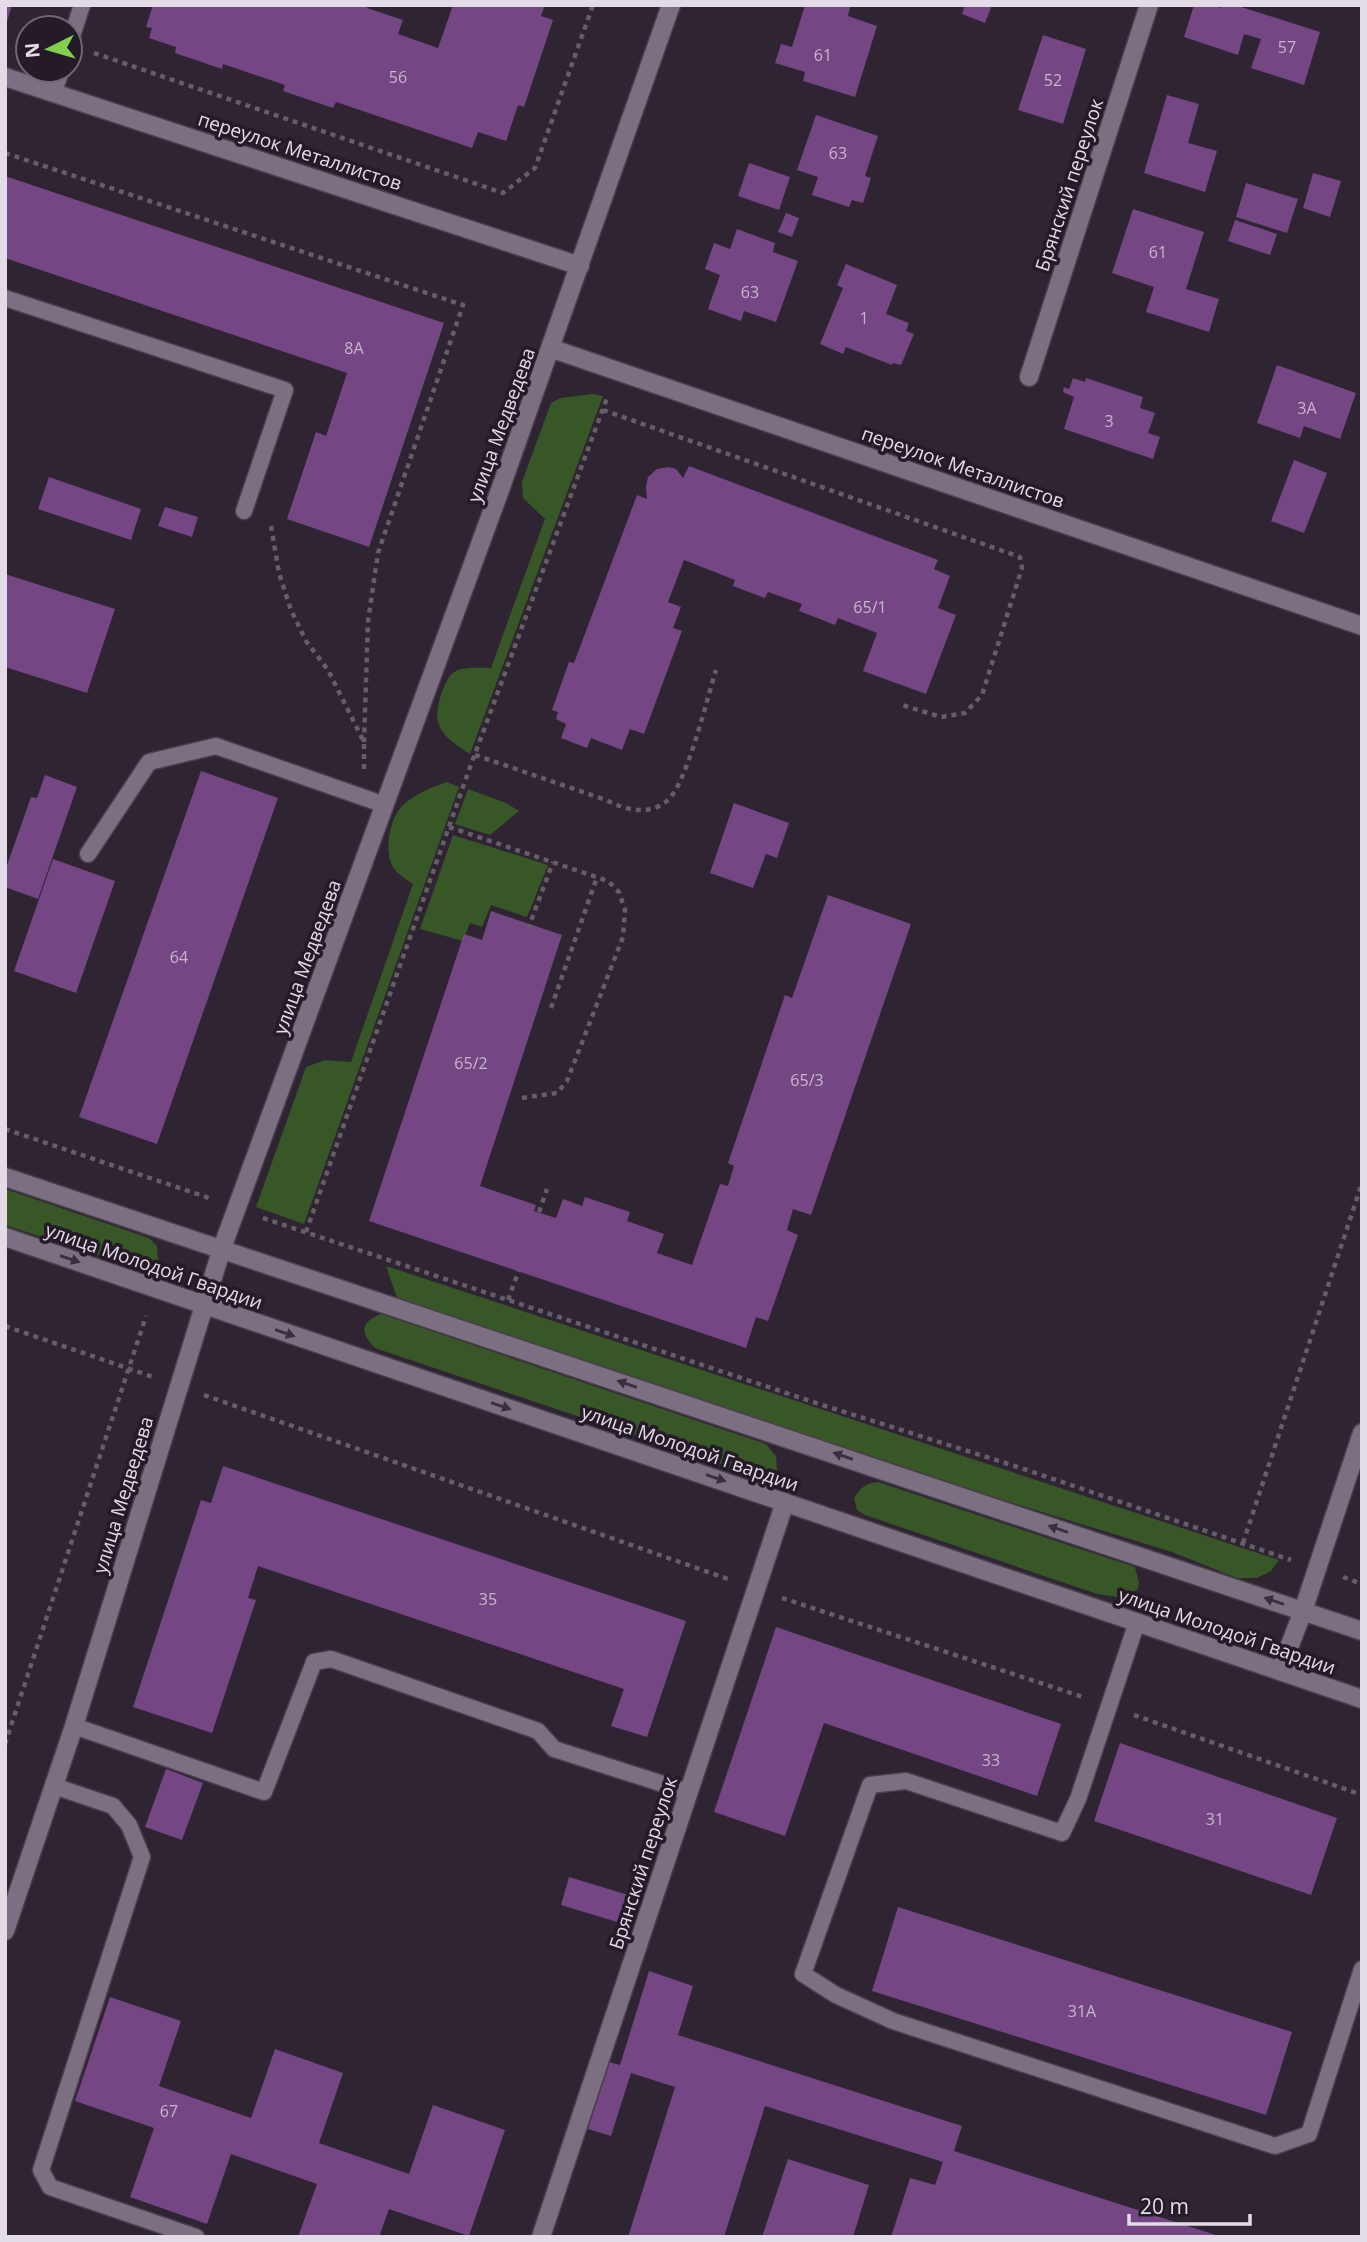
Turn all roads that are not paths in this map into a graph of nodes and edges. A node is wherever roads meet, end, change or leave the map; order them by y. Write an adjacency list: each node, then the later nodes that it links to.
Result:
1 (671, 5): 6 (street, улица Медведева)
2 (1149, 5): 9 (street, Брянский переулок)
3 (5, 77): 5 (street, переулок Металлистов)
4 (57, 84): 5 (lane)
5 (54, 92): 6 (street, переулок Металлистов)
6 (580, 265): 8 (street, улица Медведева)
7 (5, 298): 10 (lane)
8 (550, 348): 11 (street, переулок Металлистов); 12 (street, улица Медведева)
9 (1029, 377)
10 (244, 511)
11 (1362, 626)
12 (385, 805): 13 (lane); 16 (street, улица Медведева)
13 (88, 854)
14 (5, 1177): 16 (street, улица Молодой Гвардии)
15 (5, 1237): 17 (street, улица Молодой Гвардии, one-way to 17)
16 (222, 1248): 17 (street, улица Медведева); 20 (street, улица Молодой Гвардии, one-way to 16)
17 (203, 1305): 19 (street, улица Молодой Гвардии, one-way to 19); 25 (street, улица Медведева)
18 (1362, 1433): 20 (street)
19 (785, 1502): 21 (street, улица Молодой Гвардии); 27 (street, Брянский переулок)
20 (1303, 1611): 22 (street, улица Молодой Гвардии); 23 (street)
21 (1137, 1622): 23 (street, улица Молодой Гвардии); 29 (lane)
22 (1362, 1631)
23 (1280, 1671): 24 (street, улица Молодой Гвардии)
24 (1362, 1699)
25 (74, 1726): 26 (street, улица Медведева); 27 (lane)
26 (54, 1786): 28 (street, улица Медведева); 30 (lane)
27 (688, 1792): 31 (street, Брянский переулок)
28 (5, 1931)
29 (1360, 1978)
30 (196, 2237)
31 (541, 2237)

